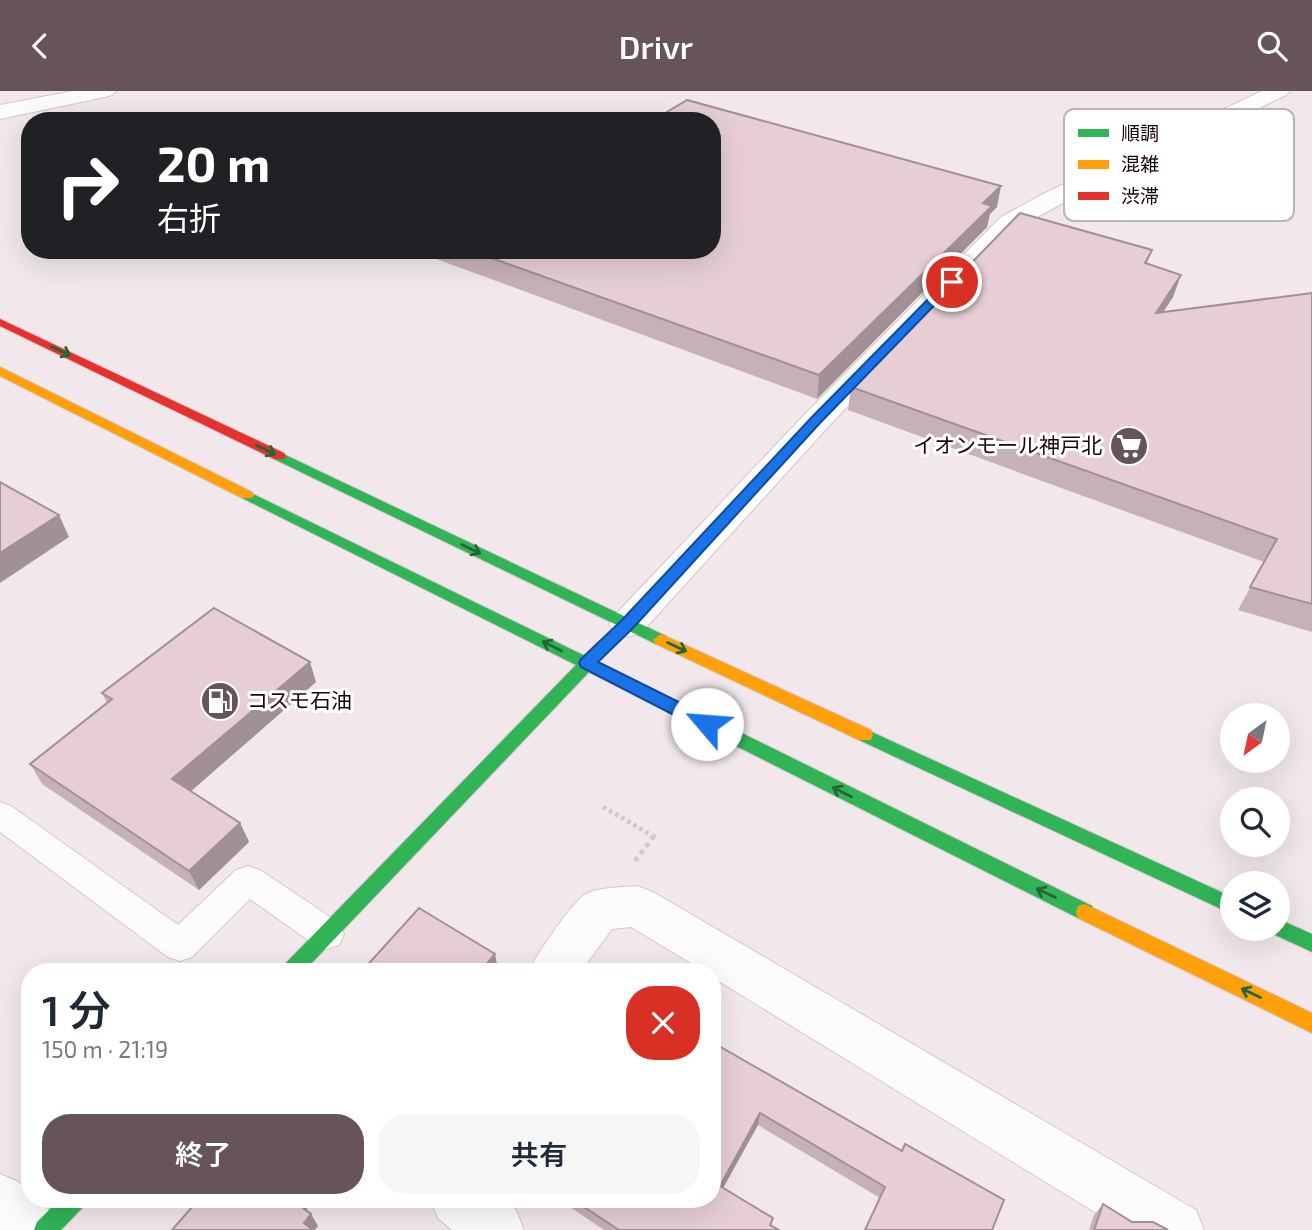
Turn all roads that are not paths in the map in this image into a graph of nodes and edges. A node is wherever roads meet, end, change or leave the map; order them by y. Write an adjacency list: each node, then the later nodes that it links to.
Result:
1 (105, 91): 4 (street)
2 (1279, 91): 3 (street)
3 (1241, 109)
4 (0, 112)
5 (1064, 193): 8 (street)
6 (0, 322): 8 (street, one-way to 8)
7 (0, 370): 9 (street, one-way to 7)
8 (628, 624): 9 (street); 11 (street, one-way to 11)
9 (587, 663): 13 (street); 17 (street, one-way to 9)
10 (0, 815): 13 (lane)
11 (1220, 900)
12 (1290, 933): 14 (street)
13 (327, 934): 15 (street)
14 (1312, 943)
15 (299, 963)
16 (559, 963): 24 (street)
17 (1312, 1023)
18 (0, 1201): 21 (street)
19 (66, 1208): 22 (street)
20 (468, 1208): 23 (street)
21 (29, 1230)
22 (45, 1230)
23 (495, 1230)
24 (1175, 1230)

